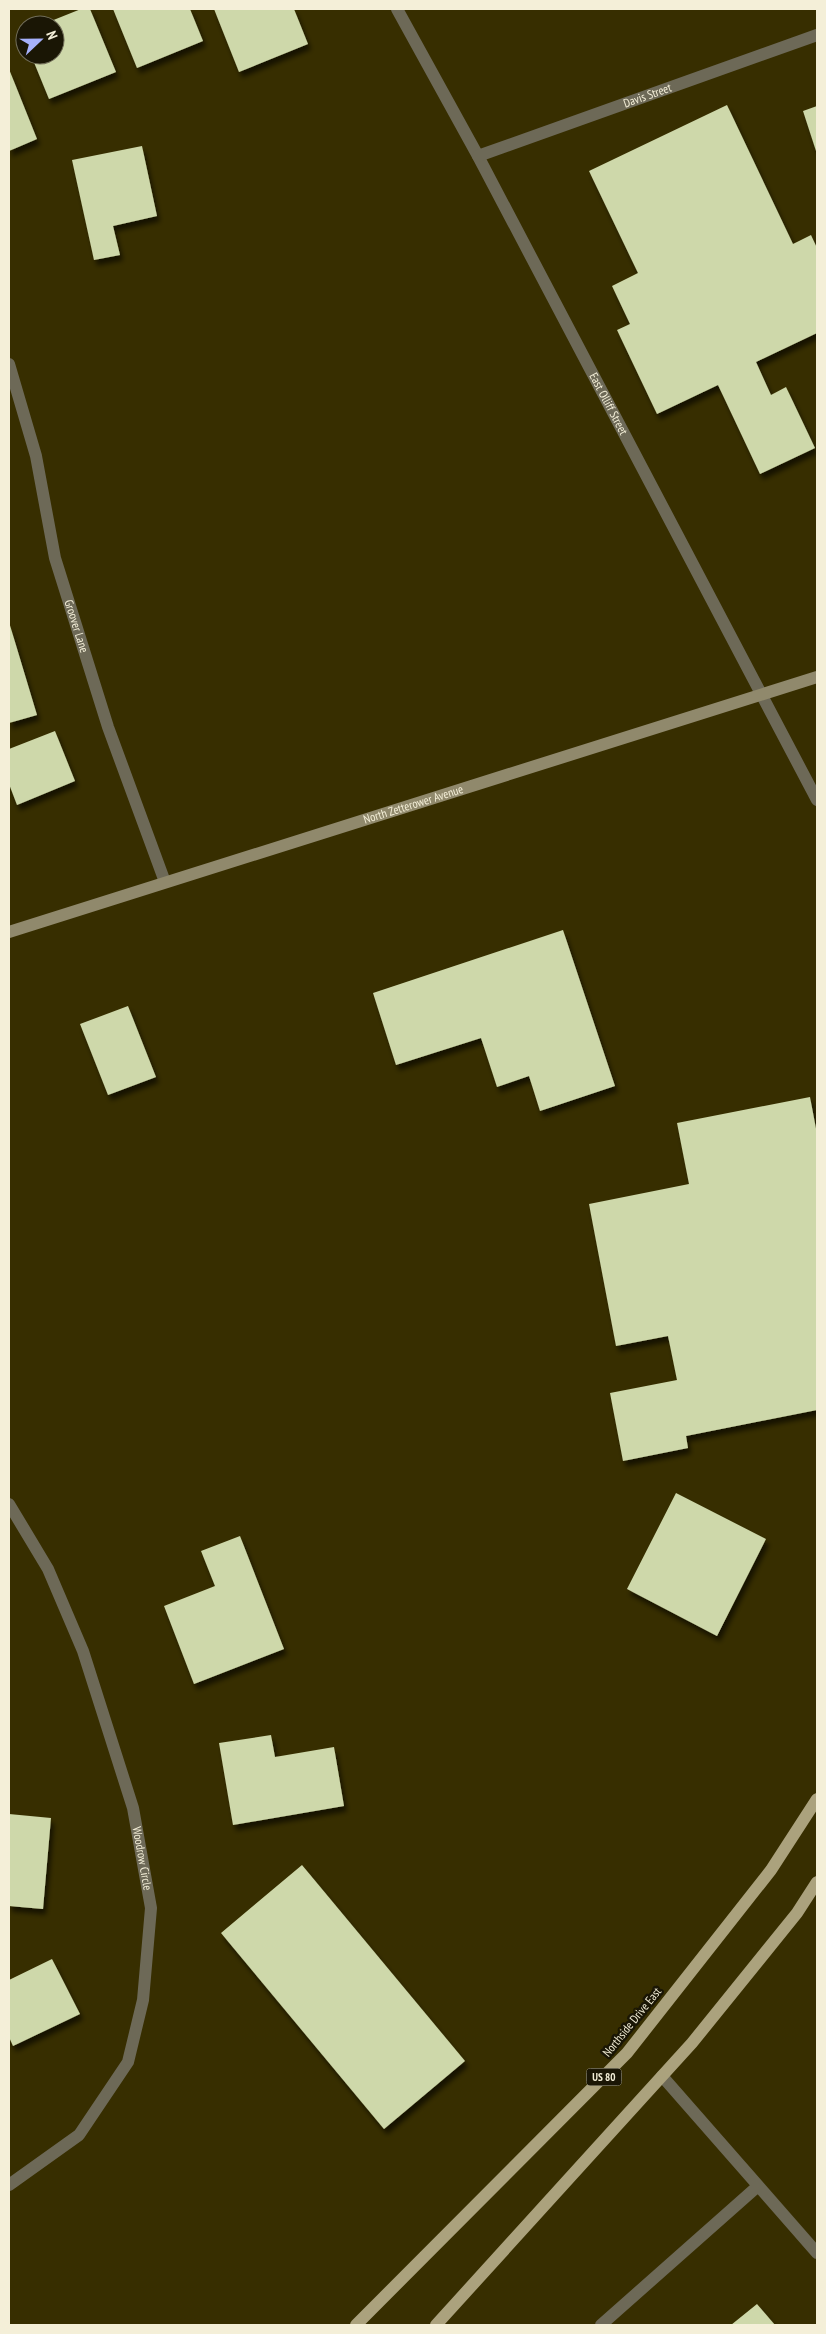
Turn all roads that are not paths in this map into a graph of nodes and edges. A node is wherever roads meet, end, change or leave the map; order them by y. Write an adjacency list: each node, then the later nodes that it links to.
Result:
1 (397, 9): 3 (street, East Olliff Street)
2 (817, 35): 3 (street, Davis Street)
3 (478, 156): 6 (street, East Olliff Street)
4 (9, 364): 8 (street, Groover Lane)
5 (817, 677): 6 (street, North Zetterower Avenue)
6 (761, 696): 7 (street, East Olliff Street); 8 (street, North Zetterower Avenue)
7 (817, 800)
8 (165, 882): 9 (street, North Zetterower Avenue)
9 (9, 932)
10 (9, 1504): 14 (street, Woodrow Circle)
11 (817, 1800): 17 (main road, Northside Drive East / US 80)
12 (817, 1882): 13 (main road)
13 (662, 2076): 15 (street); 18 (main road)
14 (9, 2185)
15 (758, 2186): 16 (street); 19 (street)
16 (817, 2253)
17 (356, 2325)
18 (436, 2325)
19 (601, 2325)

